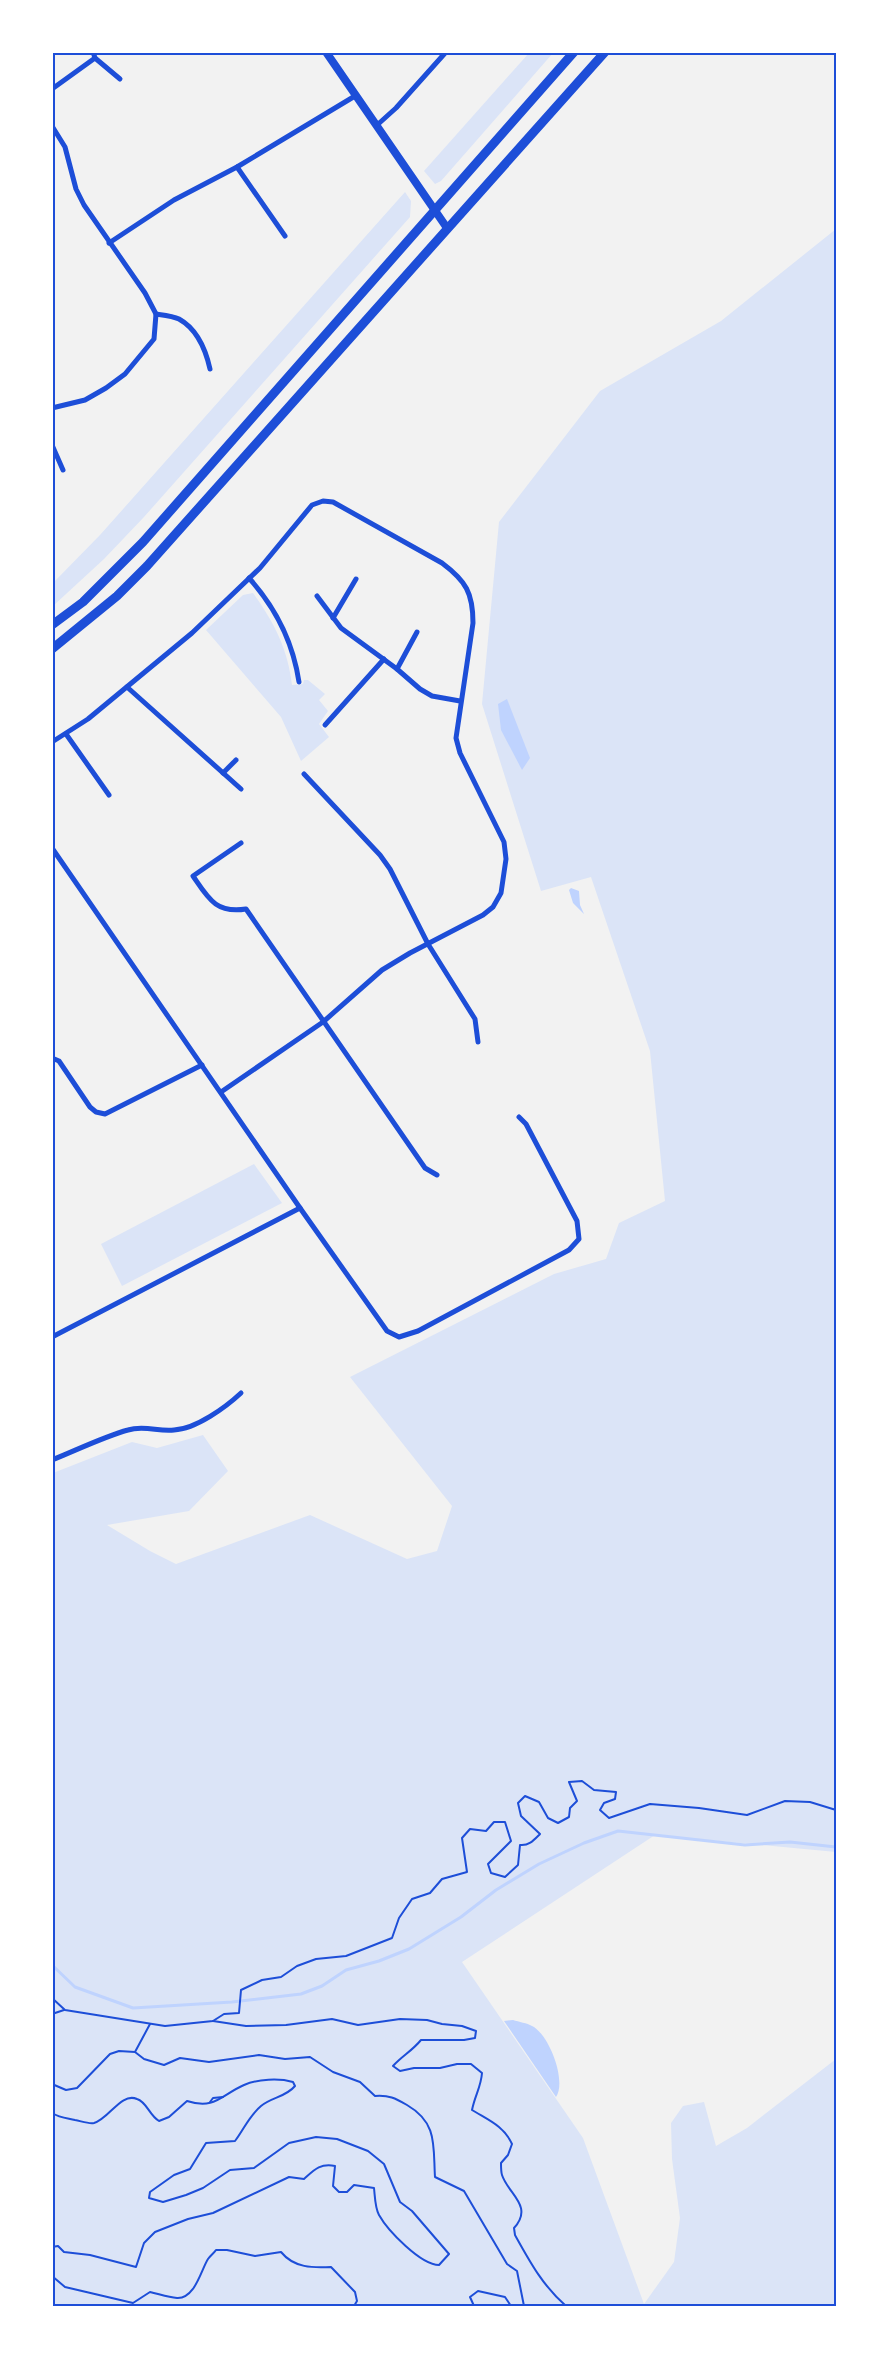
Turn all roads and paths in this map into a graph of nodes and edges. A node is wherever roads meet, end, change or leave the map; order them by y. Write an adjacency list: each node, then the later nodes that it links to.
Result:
1 (326, 52): 8 (street)
2 (446, 52): 9 (street)
3 (574, 52): 12 (main road)
4 (605, 52): 13 (main road)
5 (94, 55): 6 (street); 7 (street)
6 (120, 79)
7 (52, 88)
8 (356, 96): 9 (street); 11 (street)
9 (376, 126): 12 (street)
10 (53, 127): 15 (street)
11 (237, 167): 14 (street); 15 (street)
12 (435, 211): 13 (street); 25 (main road)
13 (447, 228): 27 (main road)
14 (285, 236)
15 (110, 243): 16 (street)
16 (156, 314): 17 (street); 18 (street)
17 (210, 369)
18 (52, 408)
19 (52, 445): 20 (street)
20 (63, 470)
21 (249, 578): 30 (street); 31 (street); 32 (street)
22 (356, 579): 24 (street)
23 (317, 596): 24 (street)
24 (333, 618): 28 (street)
25 (52, 626)
26 (417, 632): 29 (street)
27 (52, 649)
28 (384, 659): 29 (street); 33 (street)
29 (397, 669): 32 (street)
30 (299, 682)
31 (127, 687): 34 (street); 37 (street)
32 (460, 701): 43 (street)
33 (325, 726)
34 (66, 734): 35 (street); 40 (street)
35 (52, 742)
36 (236, 760): 37 (street)
37 (223, 773): 39 (street)
38 (304, 774): 43 (street)
39 (241, 789)
40 (108, 795)
41 (241, 843): 44 (street)
42 (52, 848): 47 (street)
43 (428, 944): 44 (street); 45 (street)
44 (323, 1022): 48 (street); 50 (street)
45 (478, 1042)
46 (52, 1058): 47 (street)
47 (202, 1065): 48 (street)
48 (221, 1092): 51 (street)
49 (519, 1117): 51 (street)
50 (437, 1175)
51 (300, 1208): 52 (street)
52 (52, 1337)
53 (241, 1393): 54 (street)
54 (52, 1460)
55 (836, 1810): 59 (path)
56 (52, 1998): 57 (path)
57 (65, 2010): 58 (path); 60 (path)
58 (52, 2014)
59 (213, 2020): 60 (path); 70 (path)
60 (150, 2023): 61 (path)
61 (135, 2052): 62 (path); 69 (path)
62 (52, 2084)
63 (52, 2113): 64 (path)
64 (52, 2247)
65 (52, 2276): 66 (path)
66 (354, 2306)
67 (474, 2306): 68 (path)
68 (512, 2306)
69 (524, 2306)
70 (566, 2306)

